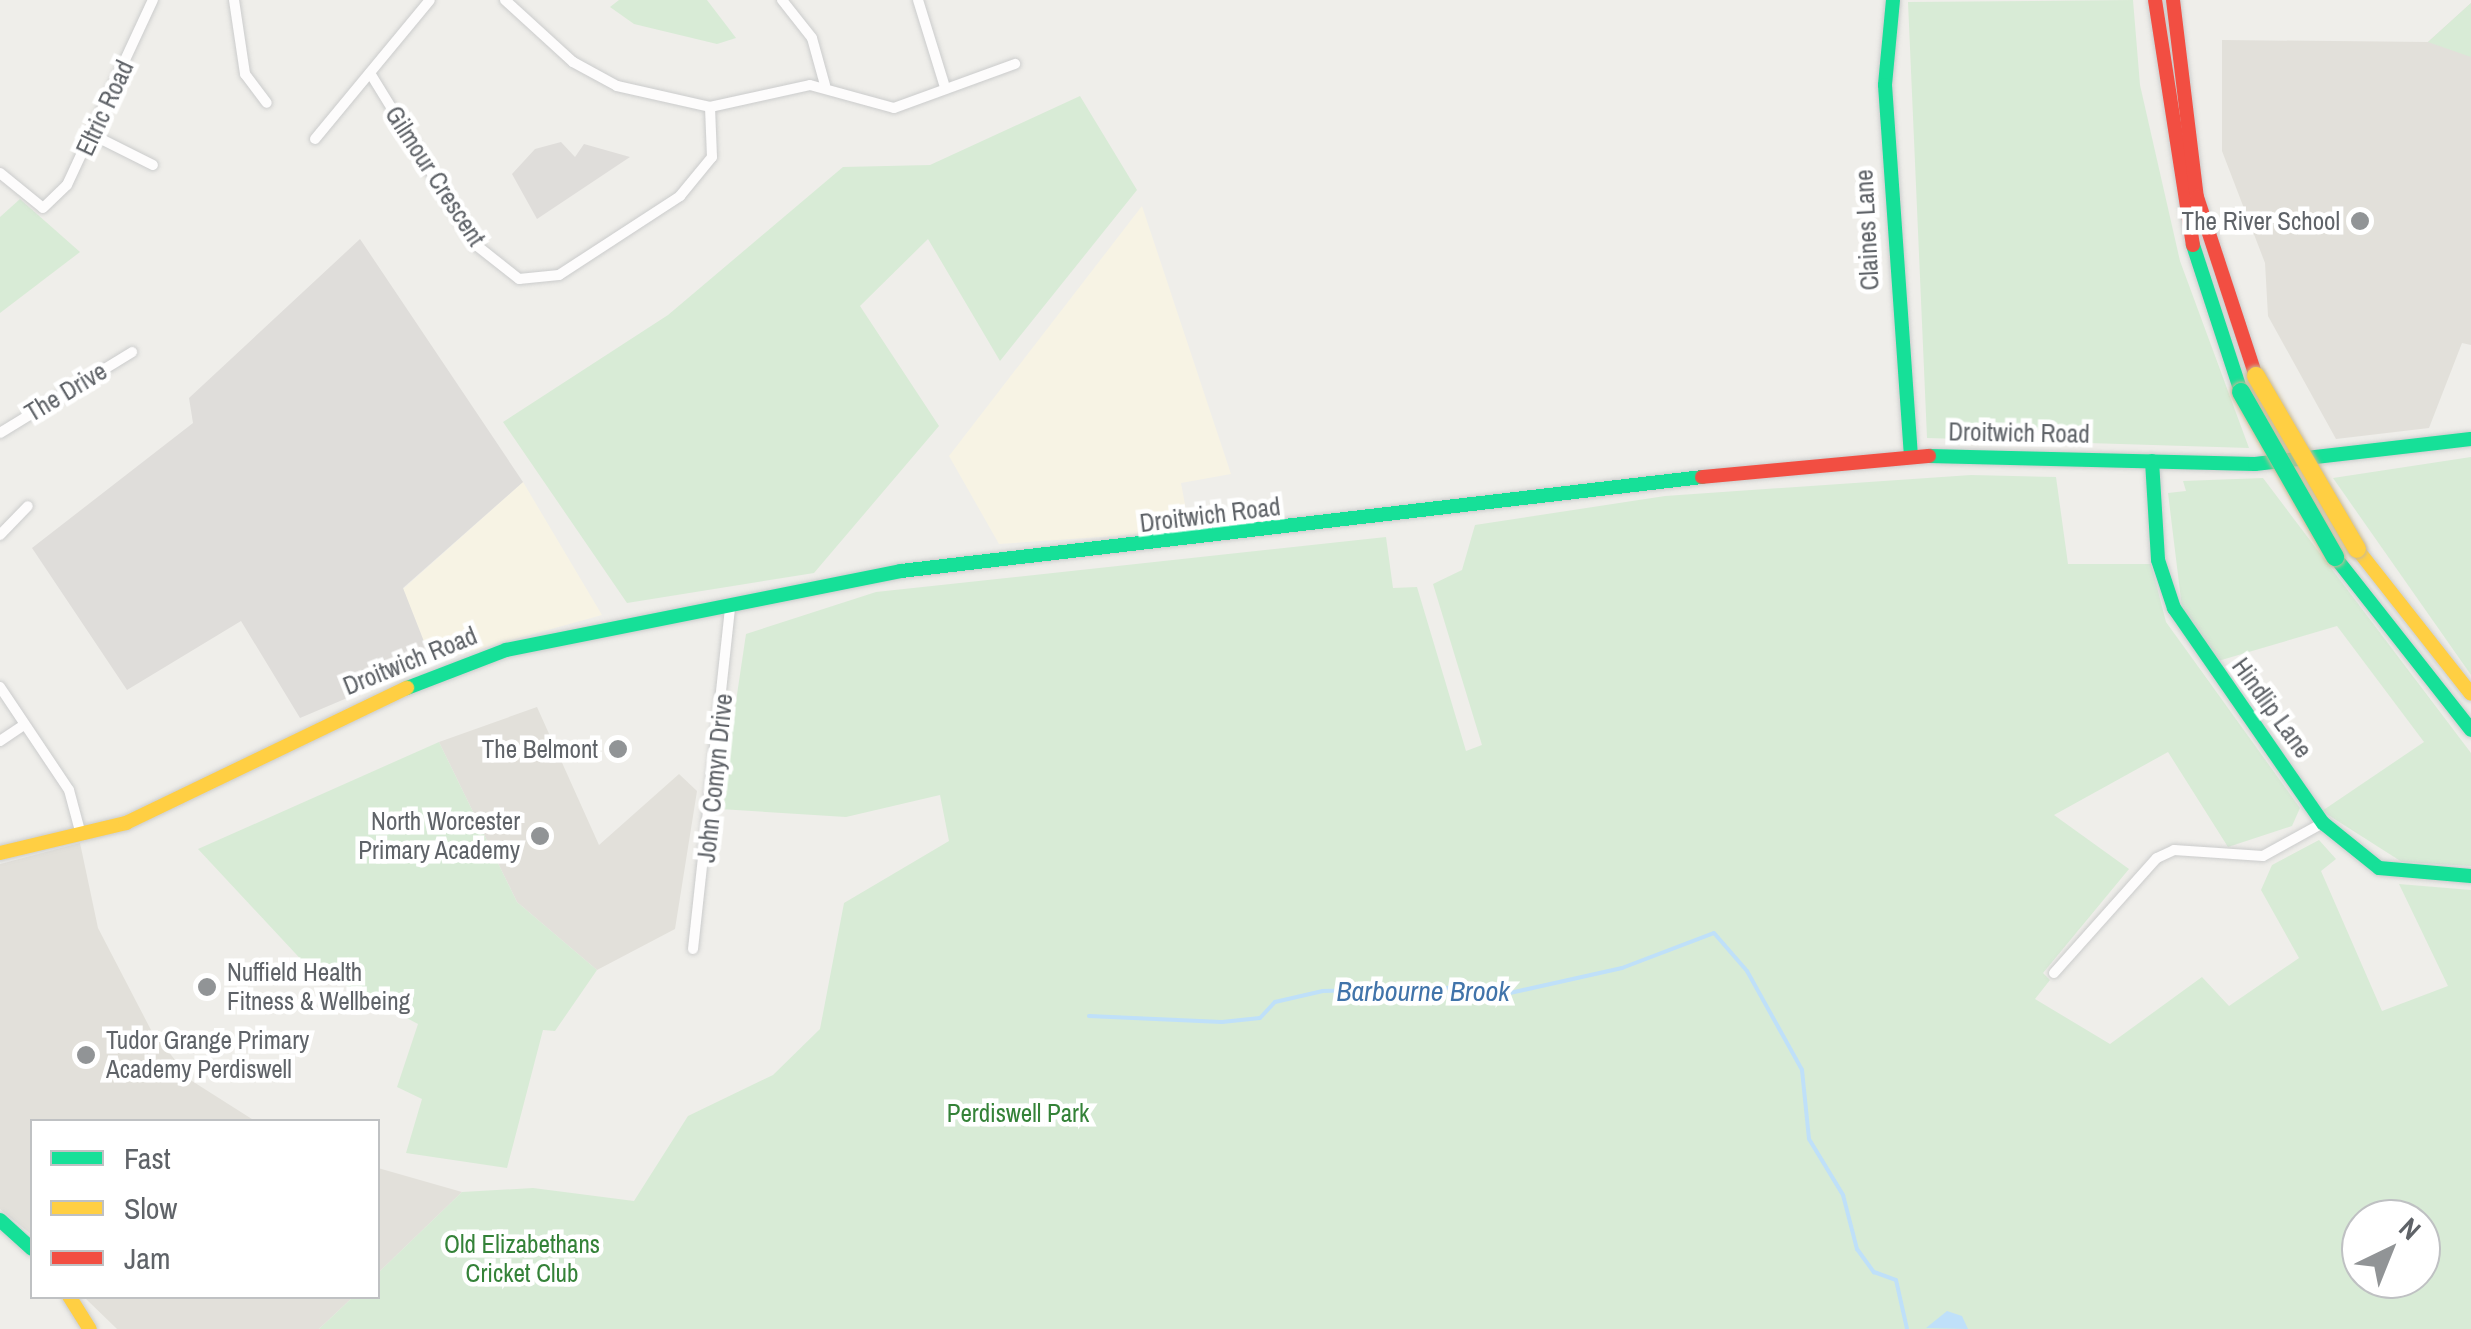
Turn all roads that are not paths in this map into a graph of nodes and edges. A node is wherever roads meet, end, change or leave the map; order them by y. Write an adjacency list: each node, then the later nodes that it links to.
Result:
1 (154, 0): 16 (street, Eltric Road)
2 (234, 0): 14 (street)
3 (430, 0): 11 (street)
4 (505, 0): 15 (street)
5 (918, 0): 13 (street)
6 (1893, 0): 23 (main road, Claines Lane)
7 (2155, 0): 31 (main road, bridge)
8 (2173, 0): 29 (main road, bridge)
9 (784, 1): 12 (street)
10 (1016, 64): 13 (street)
11 (370, 73): 15 (street, Gilmour Crescent); 17 (street)
12 (825, 85): 13 (street); 15 (street)
13 (946, 87)
14 (267, 103)
15 (710, 107)
16 (93, 135): 18 (street); 19 (street, Eltric Road)
17 (315, 139)
18 (153, 165)
19 (0, 173)
20 (132, 352): 21 (street, The Drive)
21 (0, 433)
22 (2471, 439): 24 (main road, Droitwich Road)
23 (1911, 457): 24 (main road, Droitwich Road); 27 (main road, Droitwich Road)
24 (2152, 461): 33 (main road, Hindlip Lane)
25 (28, 506): 26 (street)
26 (0, 535)
27 (730, 606): 34 (main road, Droitwich Road); 37 (street, John Comyn Drive)
28 (0, 687): 30 (street)
29 (2471, 694)
30 (24, 725): 32 (street); 34 (street)
31 (2471, 730)
32 (0, 741)
33 (2323, 823): 36 (main road, Hindlip Lane); 38 (street)
34 (80, 831): 35 (main road, Droitwich Road)
35 (0, 853)
36 (2471, 876)
37 (693, 948)
38 (2054, 973)
39 (0, 1220): 40 (main road)
40 (30, 1247)
41 (71, 1299): 42 (main road)
42 (90, 1329)

